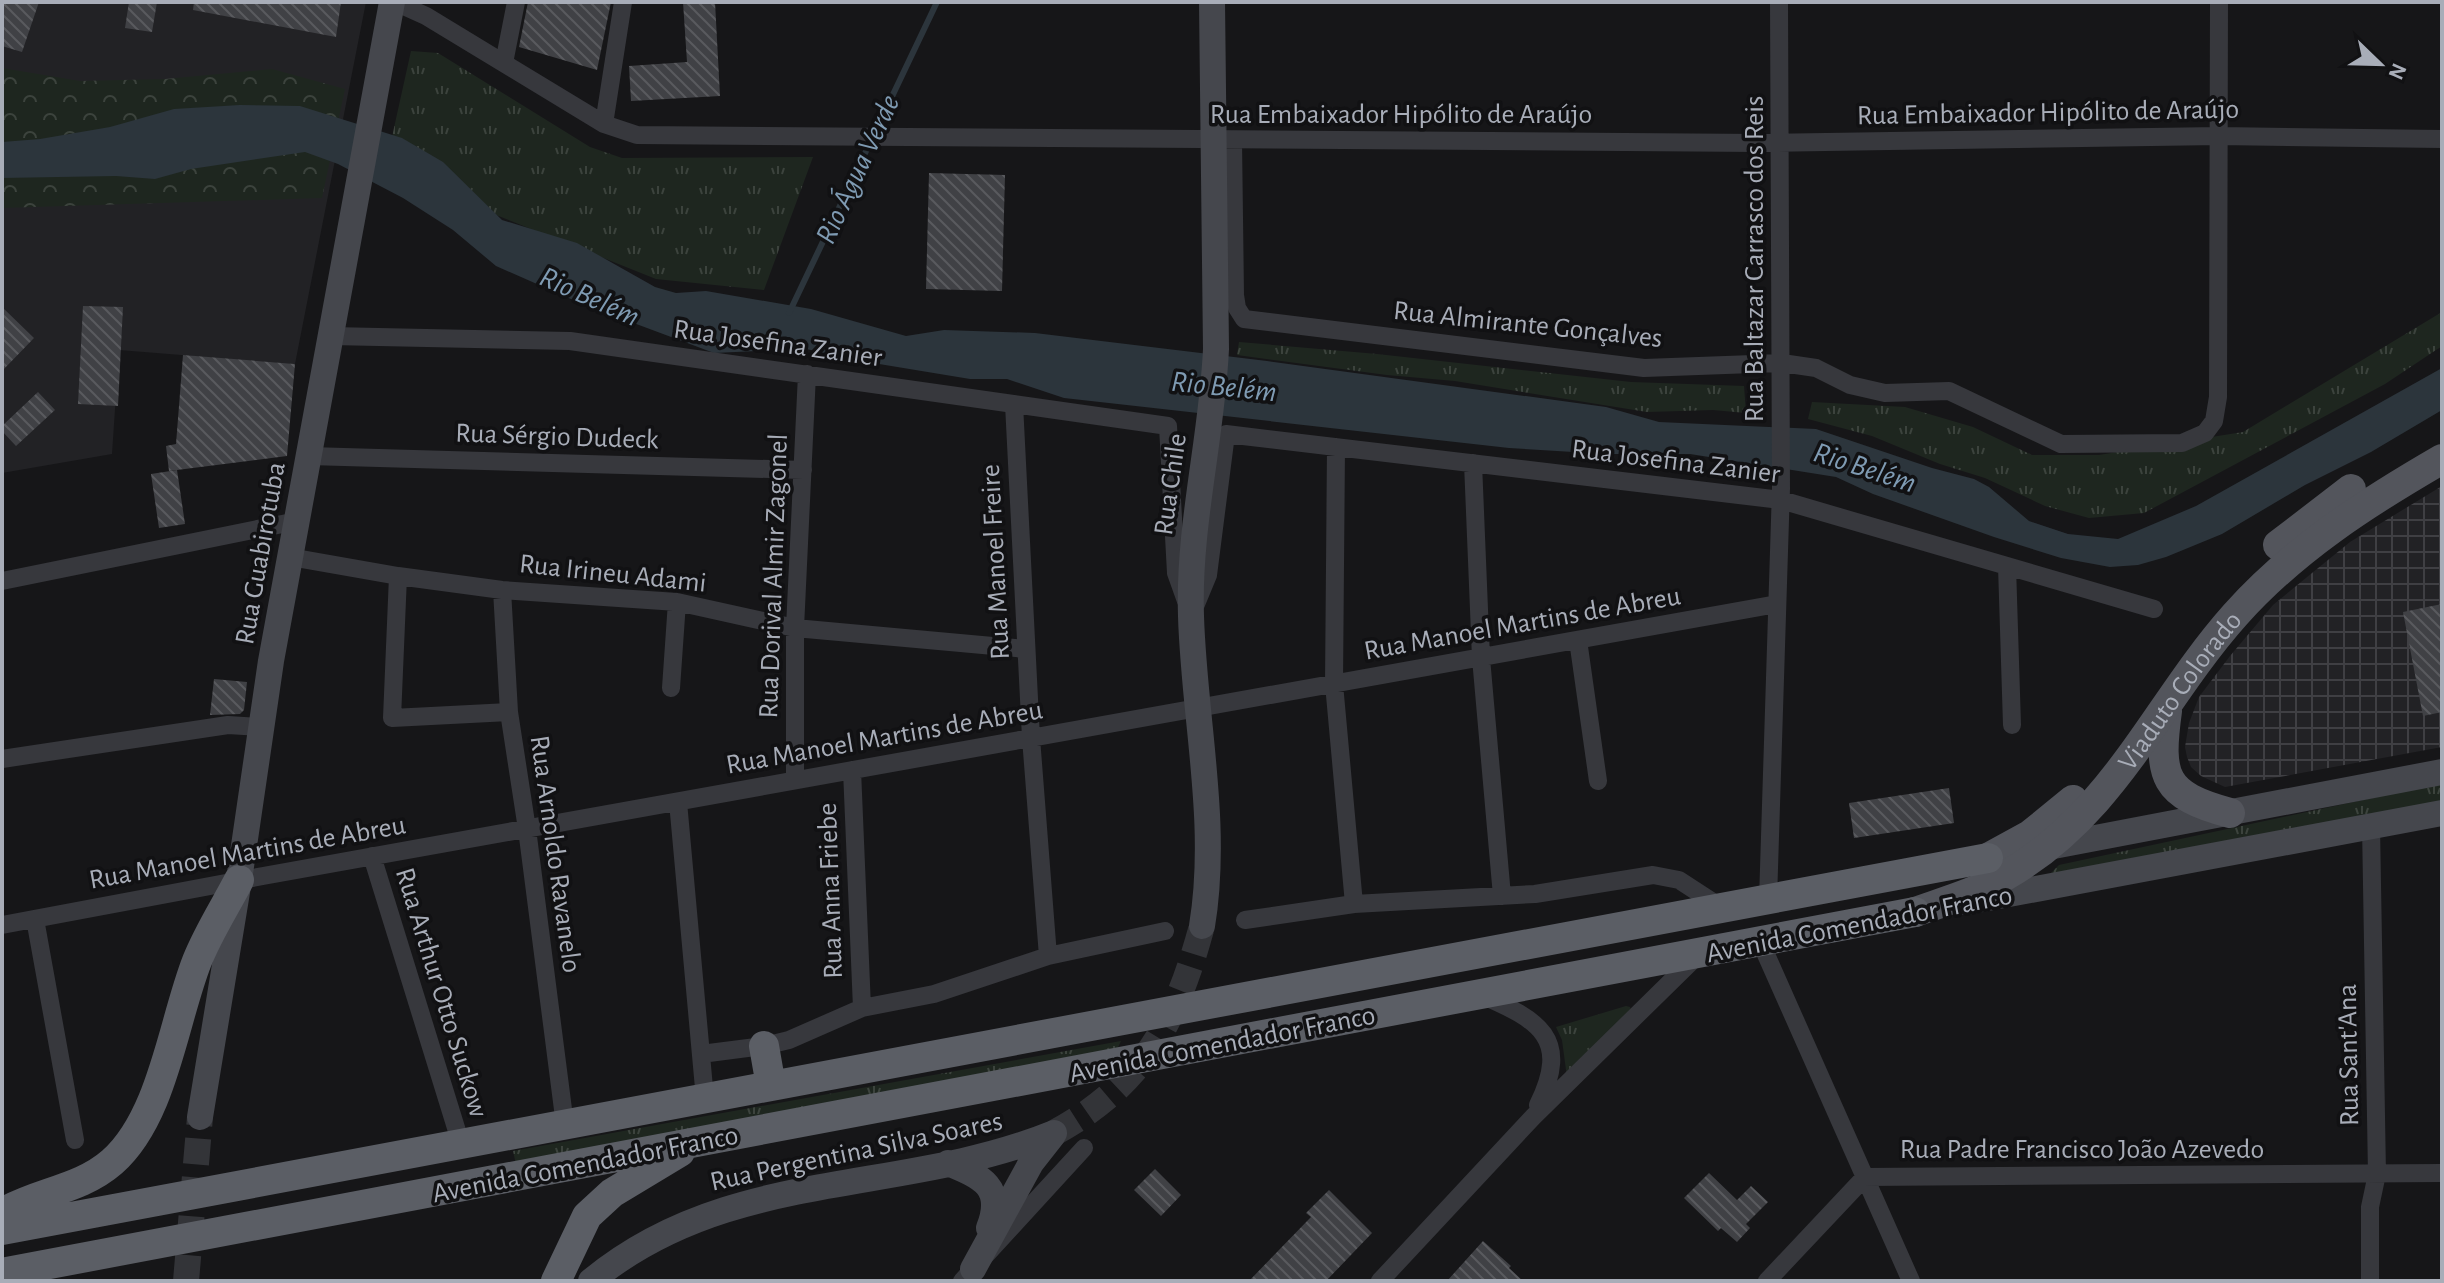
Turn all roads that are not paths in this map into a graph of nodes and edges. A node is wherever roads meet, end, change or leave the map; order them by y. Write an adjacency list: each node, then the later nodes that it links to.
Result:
1 (393, 2): 7 (street, Rua Embaixador Hipólito de Araújo); 13 (main road, Rua Guabirotuba)
2 (516, 2): 7 (street)
3 (623, 2): 8 (street)
4 (1212, 2): 11 (main road, Rua Chile)
5 (1779, 2): 12 (street, Rua Baltazar Carrasco dos Reis)
6 (2219, 2): 9 (street, Rua Almirante Gonçalves)
7 (504, 63): 8 (street, Rua Embaixador Hipólito de Araújo)
8 (604, 124): 11 (street, Rua Embaixador Hipólito de Araújo)
9 (2219, 136): 10 (street, Rua Embaixador Hipólito de Araújo); 12 (street, Rua Embaixador Hipólito de Araújo); 14 (street, Rua Almirante Gonçalves)
10 (2442, 139)
11 (1224, 140): 12 (street, Rua Embaixador Hipólito de Araújo); 14 (street, Rua Almirante Gonçalves); 33 (main road, Rua Chile)
12 (1780, 143): 14 (street, Rua Baltazar Carrasco dos Reis)
13 (331, 336): 15 (street, Rua Josefina Zanier); 19 (main road, Rua Guabirotuba)
14 (1782, 363): 23 (street, Rua Baltazar Carrasco dos Reis)
15 (807, 374): 16 (street, Rua Josefina Zanier); 22 (street, Rua Dorival Almir Zagonel)
16 (1014, 404): 33 (street, Rua Josefina Zanier); 36 (street, Rua Manoel Freire)
17 (2442, 435): 58 (main road, Viaduto Colorado)
18 (1336, 447): 21 (street, Rua Josefina Zanier); 33 (street, Rua Josefina Zanier); 38 (street)
19 (309, 456): 22 (street, Rua Sérgio Dudeck); 24 (main road, Rua Guabirotuba)
20 (2442, 459): 40 (main road, Viaduto Colorado)
21 (1473, 463): 23 (street, Rua Josefina Zanier); 37 (street)
22 (803, 470): 34 (street, Rua Dorival Almir Zagonel)
23 (1781, 494): 26 (street, Rua Josefina Zanier); 31 (street, Rua Baltazar Carrasco dos Reis)
24 (297, 521): 25 (main road, Rua Guabirotuba); 28 (street)
25 (290, 557): 27 (street, Rua Irineu Adami); 44 (main road, Rua Guabirotuba)
26 (2007, 566): 32 (street, Rua Josefina Zanier); 43 (street)
27 (398, 576): 29 (street, Rua Irineu Adami); 42 (street)
28 (2, 581)
29 (502, 590): 30 (street, Rua Irineu Adami); 42 (street, Rua Arnoldo Ravanelo)
30 (677, 602): 34 (street, Rua Irineu Adami); 39 (street)
31 (1777, 604): 35 (street, Rua Manoel Martins de Abreu); 61 (street, Rua Baltazar Carrasco dos Reis)
32 (2154, 609)
33 (1191, 617): 41 (main road, Rua Chile)
34 (795, 628): 36 (street, Rua Irineu Adami); 49 (street, Rua Dorival Almir Zagonel)
35 (1578, 640): 37 (street, Rua Manoel Martins de Abreu); 50 (street)
36 (1026, 649): 45 (street, Rua Manoel Freire)
37 (1481, 658): 38 (street, Rua Manoel Martins de Abreu); 60 (street)
38 (1334, 684): 41 (street, Rua Manoel Martins de Abreu); 62 (street)
39 (671, 688)
40 (2168, 706): 52 (main road); 56 (main road, Viaduto Colorado)
41 (1199, 708): 45 (street, Rua Manoel Martins de Abreu); 68 (main road, Rua Chile)
42 (509, 712): 55 (street, Rua Arnoldo Ravanelo)
43 (2012, 725)
44 (261, 727): 46 (street); 59 (main road, Rua Guabirotuba)
45 (1031, 738): 47 (street, Rua Manoel Martins de Abreu); 72 (street, Rua Manoel Freire)
46 (2, 759)
47 (852, 770): 49 (street, Rua Manoel Martins de Abreu); 74 (street, Rua Anna Friebe)
48 (2442, 772): 52 (main road, Avenida Comendador Franco)
49 (795, 780): 51 (street, Rua Manoel Martins de Abreu)
50 (1598, 781)
51 (678, 802): 55 (street, Rua Manoel Martins de Abreu); 76 (street)
52 (2230, 813): 56 (main road, Avenida Comendador Franco)
53 (2442, 813): 54 (main road, Avenida Comendador Franco)
54 (2371, 826): 64 (main road, Avenida Comendador Franco); 88 (street, Rua Sant'Ana)
55 (527, 829): 57 (street, Rua Manoel Martins de Abreu); 81 (street, Rua Arnoldo Ravanelo)
56 (2050, 847): 58 (main road, Avenida Comendador Franco); 64 (main road, Viaduto Colorado)
57 (372, 856): 59 (street, Rua Manoel Martins de Abreu); 84 (street, Rua Arthur Otto Suckow)
58 (1988, 858): 61 (highway, Avenida Comendador Franco)
59 (239, 880): 65 (street, Rua Manoel Martins de Abreu); 79 (main road, Rua Guabirotuba); 90 (highway)
60 (1502, 896): 62 (street, Avenida Comendador Franco); 63 (street, Avenida Comendador Franco)
61 (1768, 900): 63 (highway, Avenida Comendador Franco)
62 (1354, 904): 66 (street, Avenida Comendador Franco)
63 (1722, 908): 77 (highway, Avenida Comendador Franco)
64 (1915, 912): 70 (highway, Avenida Comendador Franco)
65 (35, 919): 67 (street, Rua Manoel Martins de Abreu); 82 (street)
66 (1245, 920)
67 (2, 925)
68 (1202, 926)
69 (1165, 931): 72 (street)
70 (1760, 941): 71 (highway, Avenida Comendador Franco); 89 (street)
71 (1701, 952): 73 (highway, Avenida Comendador Franco); 80 (street)
72 (1048, 956): 74 (street)
73 (1478, 994): 80 (street); 83 (highway, Avenida Comendador Franco)
74 (862, 1008): 75 (street)
75 (764, 1046): 76 (street); 77 (highway)
76 (701, 1054): 78 (street)
77 (771, 1086): 78 (highway, Avenida Comendador Franco)
78 (705, 1099): 81 (highway, Avenida Comendador Franco)
79 (200, 1117)
80 (1533, 1117): 96 (street)
81 (565, 1125): 84 (highway, Avenida Comendador Franco)
82 (75, 1140)
83 (696, 1142): 92 (highway, Avenida Comendador Franco); 94 (highway)
84 (461, 1144): 91 (highway, Avenida Comendador Franco)
85 (1084, 1148): 93 (street)
86 (948, 1163): 93 (main road); 93 (main road, Rua Pergentina Silva Soares); 95 (main road, Rua Pergentina Silva Soares)
87 (2442, 1173): 88 (street, Rua Padre Francisco João Azevedo)
88 (2377, 1174): 89 (street, Rua Padre Francisco João Azevedo); 99 (street, Rua Sant'Ana)
89 (1865, 1177): 97 (street, Rua Padre Francisco João Azevedo); 98 (street)
90 (2, 1213)
91 (2, 1230)
92 (2, 1273)
93 (974, 1277)
94 (556, 1281)
95 (591, 1281)
96 (1380, 1281)
97 (1767, 1281)
98 (1911, 1281)
99 (2370, 1281)

